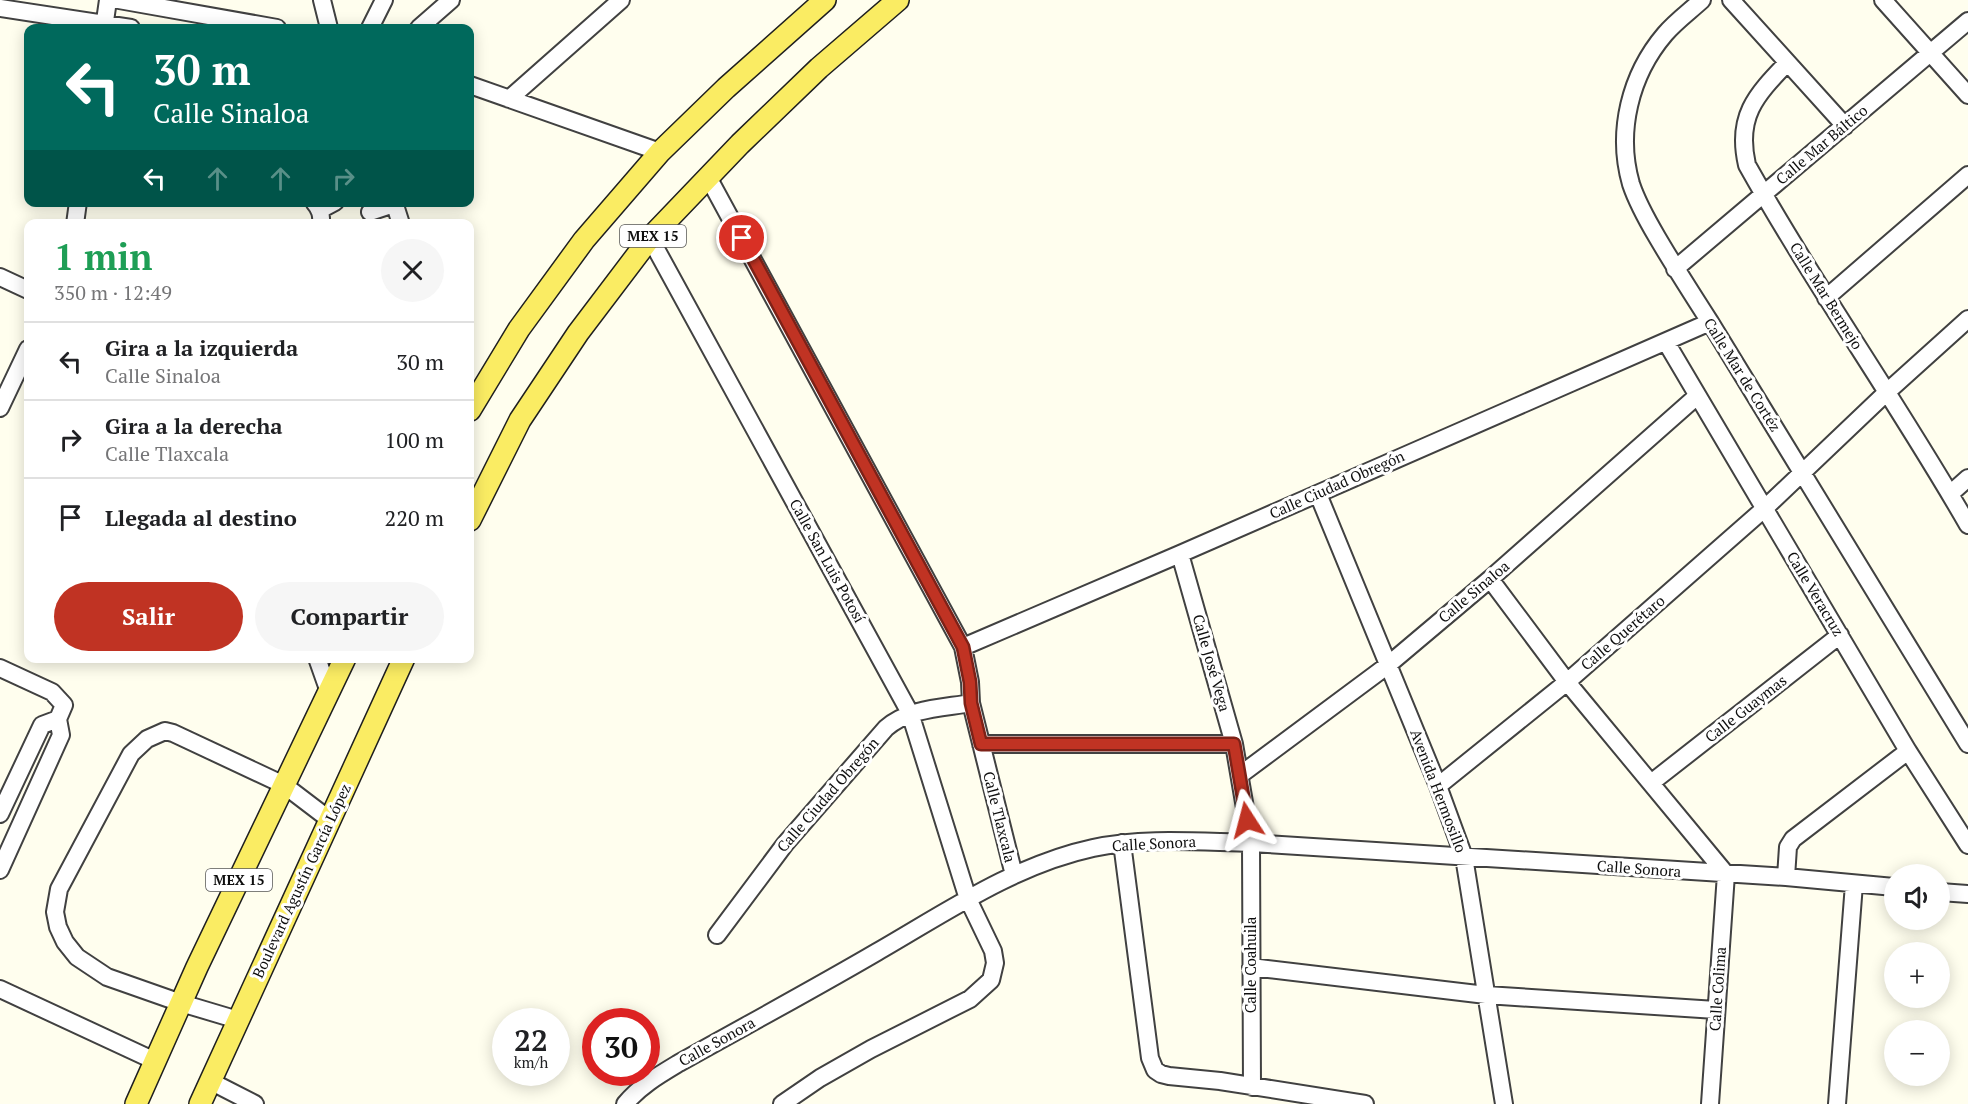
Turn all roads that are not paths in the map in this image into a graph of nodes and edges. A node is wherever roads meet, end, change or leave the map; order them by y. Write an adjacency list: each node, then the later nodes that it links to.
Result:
1 (108, 0): 15 (street)
2 (119, 0): 16 (street)
3 (322, 0): 17 (street)
4 (384, 0): 18 (street)
5 (451, 0): 19 (street)
6 (621, 0): 24 (street)
7 (825, 0): 26 (main road, MEX 15)
8 (898, 0): 28 (main road, MEX 15)
9 (1702, 0): 31 (street, Calle Mar de Cortéz)
10 (1731, 0): 21 (street)
11 (1883, 0): 20 (street)
12 (0, 9): 14 (street)
13 (1968, 21): 20 (street, Calle Mar Báltico)
14 (92, 24)
15 (104, 24)
16 (254, 24)
17 (328, 24)
18 (372, 24)
19 (424, 24)
20 (1930, 53): 23 (street); 25 (street, Calle Mar Báltico)
21 (1787, 63): 25 (street); 29 (street, Calle Mar Bermejo)
22 (474, 86): 24 (street)
23 (1968, 95)
24 (509, 99): 26 (street)
25 (1845, 126): 29 (street, Calle Mar Báltico)
26 (660, 152): 41 (main road, MEX 15)
27 (1968, 175): 34 (street)
28 (708, 177): 30 (main road, MEX 15); 53 (street, Calle Tlaxcala)
29 (1763, 194): 31 (street, Calle Mar Báltico); 34 (street, Calle Mar Bermejo)
30 (650, 238): 48 (main road, MEX 15); 62 (street, Calle San Luis Potosí)
31 (1675, 269): 36 (street, Calle Mar de Cortéz)
32 (0, 277): 33 (street)
33 (24, 288)
34 (1826, 298): 39 (street, Calle Mar Bermejo)
35 (1968, 319): 39 (street, Calle Querétaro)
36 (1710, 322): 37 (street, Calle Ciudad Obregón); 43 (street, Calle Mar de Cortéz)
37 (1665, 342): 40 (street, Calle Veracruz); 45 (street, Calle Ciudad Obregón)
38 (24, 357): 42 (street)
39 (1887, 392): 43 (street, Calle Querétaro); 46 (street, Calle Mar Bermejo)
40 (1697, 396): 47 (street, Calle Veracruz); 51 (street, Calle Sinaloa)
41 (474, 403)
42 (0, 408)
43 (1802, 473): 47 (street, Calle Querétaro); 66 (street, Calle Mar de Cortéz)
44 (1968, 478): 46 (street)
45 (1318, 494): 50 (street, Calle Ciudad Obregón); 57 (street, Avenida Hermosillo)
46 (1950, 494): 49 (street, Calle Mar Bermejo)
47 (1764, 509): 52 (street, Calle Veracruz); 59 (street, Calle Querétaro)
48 (474, 512)
49 (1968, 525)
50 (1180, 554): 53 (street, Calle Ciudad Obregón); 65 (street, Calle José Vega)
51 (1490, 579): 57 (street, Calle Sinaloa); 59 (street)
52 (1840, 635): 67 (street, Calle Veracruz); 69 (street, Calle Guaymas)
53 (963, 647): 61 (street, Calle Tlaxcala)
54 (319, 663): 60 (street)
55 (343, 663): 60 (main road, MEX 15)
56 (402, 663): 73 (main road, Boulevard Agustín García López)
57 (1388, 665): 68 (street, Calle Sinaloa); 71 (street, Avenida Hermosillo)
58 (0, 668): 63 (street)
59 (1567, 682): 69 (street); 71 (street, Calle Querétaro)
60 (329, 692): 70 (main road, MEX 15)
61 (971, 703): 62 (street, Calle Ciudad Obregón); 64 (street, Calle Tlaxcala)
62 (910, 713): 86 (street, Calle San Luis Potosí); 87 (street, Calle Ciudad Obregón)
63 (58, 719): 72 (street); 78 (street)
64 (981, 744): 65 (street); 80 (street, Calle Tlaxcala)
65 (1234, 744): 68 (street, Calle José Vega)
66 (1968, 744)
67 (1908, 750): 76 (street, Calle Veracruz); 81 (street)
68 (1240, 776): 75 (street, Calle José Vega)
69 (1651, 783): 79 (street)
70 (284, 785): 73 (street); 91 (main road, MEX 15); 91 (street)
71 (1438, 786): 77 (street, Avenida Hermosillo)
72 (0, 814)
73 (330, 820): 93 (main road, Boulevard Agustín García López)
74 (1122, 843): 75 (street, Calle Sonora); 80 (street, Calle Sonora); 96 (street)
75 (1251, 843): 77 (street, Calle Sonora); 88 (street, Calle Coahuila)
76 (1968, 845)
77 (1464, 858): 79 (street, Calle Sonora); 90 (street, Avenida Hermosillo)
78 (2, 860)
79 (1726, 874): 81 (street, Calle Sonora); 92 (street, Calle Colima)
80 (1014, 875): 86 (street, Calle Sonora)
81 (1786, 877): 82 (street, Calle Sonora)
82 (1854, 884): 83 (street, Calle Sonora); 105 (street)
83 (1884, 886)
84 (1950, 893): 85 (street)
85 (1968, 894)
86 (968, 899): 100 (street, Calle Sonora); 101 (street, Calle San Luis Potosí)
87 (717, 935)
88 (1251, 967): 90 (street); 96 (street, Calle Coahuila)
89 (0, 988): 94 (street)
90 (1486, 994): 92 (street); 103 (street, Avenida Hermosillo)
91 (181, 1003): 93 (street); 94 (main road, MEX 15)
92 (1716, 1010): 104 (street, Calle Colima)
93 (238, 1020): 95 (main road, Boulevard Agustín García López)
94 (154, 1061): 97 (main road, MEX 15)
95 (210, 1081): 98 (main road, Boulevard Agustín García López); 99 (street)
96 (1252, 1087): 102 (street)
97 (135, 1104)
98 (200, 1104)
99 (255, 1104)
100 (625, 1104)
101 (782, 1104)
102 (1365, 1104)
103 (1504, 1104)
104 (1710, 1104)
105 (1837, 1104)

